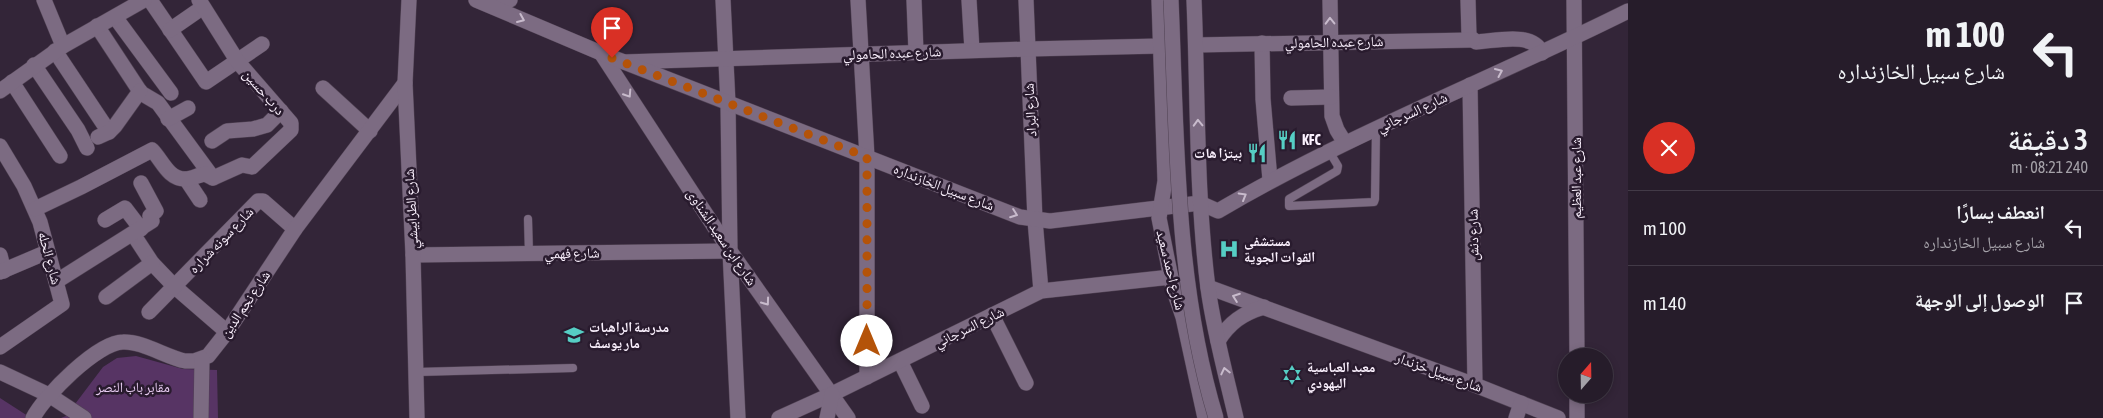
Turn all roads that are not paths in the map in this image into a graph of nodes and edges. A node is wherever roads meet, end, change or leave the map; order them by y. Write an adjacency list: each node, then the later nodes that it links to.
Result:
1 (44, 0): 31 (street)
2 (144, 0): 21 (street)
3 (150, 0): 23 (street)
4 (409, 0): 42 (street, شارع الطرابيشي)
5 (476, 0): 18 (street, شارع سبيل الخازنداره)
6 (723, 0): 38 (street)
7 (858, 0): 37 (street)
8 (914, 0): 34 (street)
9 (968, 0): 33 (street)
10 (1026, 0): 32 (street, شارع البراد)
11 (1159, 0): 30 (street, شارع احمد سعيد)
12 (1170, 0): 118 (street, bridge)
13 (1178, 0): 119 (street)
14 (1194, 0): 29 (street)
15 (1330, 0): 26 (street, one-way to 15)
16 (1468, 0): 25 (street)
17 (1574, 0): 24 (street, شارع عبد العظيم)
18 (505, 2): 35 (street, شارع سبيل الخازنداره, one-way to 35)
19 (198, 6): 23 (street); 39 (street, درب حسين)
20 (1628, 11): 24 (street, شارع السرجاني)
21 (115, 17): 22 (street); 47 (street)
22 (97, 26): 31 (street); 46 (street)
23 (170, 30): 39 (street)
24 (1575, 38): 36 (street, شارع السرجاني); 95 (street, شارع عبد العظيم)
25 (1472, 40): 26 (street, شارع عبده الحامولي); 36 (street)
26 (1331, 41): 27 (street, شارع عبده الحامولي); 48 (street)
27 (1262, 43): 29 (street, شارع عبده الحامولي); 65 (street)
28 (262, 44): 39 (street)
29 (1196, 45): 68 (street, one-way to 29)
30 (1160, 46): 32 (street, شارع عبده الحامولي); 70 (street, شارع احمد سعيد)
31 (59, 48): 41 (street); 46 (street)
32 (1028, 49): 33 (street, شارع عبده الحامولي); 73 (street, شارع البراد)
33 (972, 50): 34 (street, شارع عبده الحامولي)
34 (916, 52): 37 (street, شارع عبده الحامولي)
35 (601, 53): 40 (street, شارع سبيل الخازنداره); 76 (street, شارع ابن سعيد الشناوى, one-way to 76)
36 (1542, 53): 43 (street, شارع السرجاني, one-way to 36)
37 (861, 54): 38 (street, شارع عبده الحامولي); 62 (street)
38 (725, 58): 40 (street, شارع عبده الحامولي); 50 (street)
39 (238, 62): 52 (street, درب حسين)
40 (624, 62): 50 (street, شارع سبيل الخازنداره)
41 (34, 65): 44 (street); 59 (street)
42 (405, 83): 55 (street, شارع نجم الدين); 80 (street, شارع الطرابيشي)
43 (1470, 85): 54 (street, شارع السرجاني); 103 (street, شارع دنش)
44 (4, 87): 61 (street)
45 (323, 88): 55 (street)
46 (140, 92): 53 (street)
47 (171, 93)
48 (1331, 97): 49 (street); 57 (street)
49 (1291, 98)
50 (728, 103): 62 (street, شارع سبيل الخازنداره); 76 (street)
51 (188, 108): 53 (street)
52 (281, 111): 56 (street); 63 (street, درب حسين)
53 (168, 119): 63 (street)
54 (1376, 129): 57 (street, شارع السرجاني); 60 (lane)
55 (370, 130): 74 (street, شارع نجم الدين)
56 (212, 141)
57 (1345, 143): 60 (street, شارع السرجاني)
58 (0, 146): 69 (street, شارع الحله)
59 (87, 148)
60 (1329, 151): 65 (street, شارع السرجاني)
61 (60, 156)
62 (867, 157): 73 (street, شارع سبيل الخازنداره, one-way to 73); 101 (street)
63 (213, 178): 64 (street, درب حسين)
64 (186, 179): 67 (street); 69 (street)
65 (1270, 180): 68 (street, شارع السرجاني, one-way to 65)
66 (141, 183): 75 (street)
67 (200, 200)
68 (1200, 203): 70 (street, شارع سبيل الخازنداره); 86 (street)
69 (35, 209): 77 (street, شارع الحله)
70 (1160, 209): 73 (street, شارع سبيل الخازنداره); 83 (street, شارع احمد سعيد)
71 (528, 219): 78 (lane)
72 (105, 220): 75 (street)
73 (1035, 220): 87 (street, شارع البراد)
74 (295, 229): 85 (street, شارع سونه شراره); 92 (street, شارع نجم الدين)
75 (137, 231): 81 (street); 84 (street)
76 (730, 251): 78 (street, شارع فهمي); 105 (street, شارع ابن سعيد الشناوى, one-way to 105); 113 (street)
77 (47, 252): 82 (street); 84 (street, شارع الحله)
78 (529, 254): 80 (street, شارع فهمي)
79 (0, 255): 82 (street)
80 (414, 255): 100 (street, شارع الطرابيشي)
81 (152, 263): 85 (street); 88 (street)
82 (2, 271)
83 (1171, 277): 87 (street, شارع السرجاني); 117 (street, شارع احمد سعيد)
84 (57, 282): 94 (street, شارع الحله)
85 (175, 287): 90 (street, شارع سونه شراره); 92 (street)
86 (1208, 287): 89 (street, شارع سبيل خزندار, one-way to 86); 93 (street)
87 (1041, 291): 91 (street, شارع السرجاني)
88 (106, 297)
89 (1264, 307): 93 (street); 103 (street, شارع سبيل خزندار)
90 (149, 312)
91 (992, 315): 97 (street, شارع السرجاني); 102 (street)
92 (227, 332): 96 (street, شارع نجم الدين)
93 (1218, 341): 120 (street, one-way to 93)
94 (0, 347)
95 (1577, 348)
96 (202, 359): 104 (street); 111 (street)
97 (900, 361): 101 (street, شارع السرجاني); 108 (street)
98 (573, 368): 100 (lane)
99 (0, 372): 104 (street)
100 (416, 372): 112 (street, شارع الطرابيشي)
101 (867, 377): 105 (street, شارع السرجاني)
102 (1026, 383)
103 (1475, 385): 106 (street, شارع سبيل خزندار)
104 (49, 394): 109 (street); 110 (street)
105 (832, 394): 114 (street, شارع السرجاني); 115 (street); 116 (street, شارع ابن سعيد الشناوى)
106 (1522, 403): 121 (street); 122 (street, شارع سبيل خزندار)
107 (1577, 403): 123 (street)
108 (922, 406)
109 (33, 418)
110 (84, 418)
111 (201, 418)
112 (417, 418)
113 (738, 418)
114 (779, 418)
115 (827, 418)
116 (848, 418)
117 (1205, 418)
118 (1216, 418)
119 (1221, 418)
120 (1236, 418)
121 (1516, 418)
122 (1558, 418)
123 (1577, 418)

